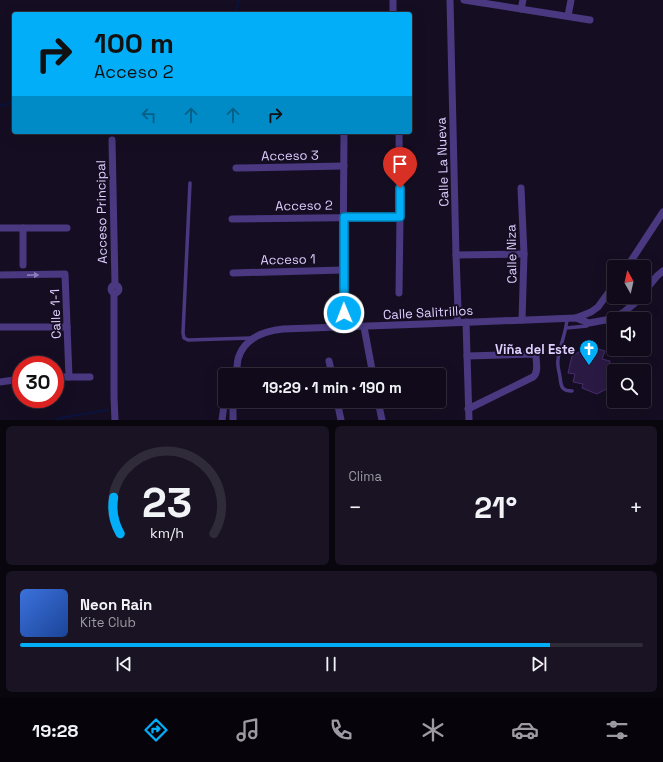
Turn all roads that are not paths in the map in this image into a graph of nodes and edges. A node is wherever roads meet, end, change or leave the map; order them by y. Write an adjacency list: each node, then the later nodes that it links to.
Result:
1 (392, 0): 7 (street)
2 (450, 0): 25 (street, Calle La Nueva)
3 (464, 0): 6 (street)
4 (523, 0): 6 (street)
5 (571, 0): 8 (street)
6 (521, 9): 8 (street)
7 (393, 12)
8 (568, 16): 9 (street)
9 (590, 20)
10 (344, 134): 13 (street)
11 (399, 134): 19 (street)
12 (112, 140): 66 (street, Acceso Principal)
13 (344, 166): 14 (street, Acceso 3); 18 (street)
14 (236, 168)
15 (190, 183): 47 (lane)
16 (521, 188): 24 (street, Calle Niza)
17 (663, 212): 26 (street)
18 (344, 217): 19 (street, Acceso 2); 20 (street, Acceso 2); 28 (street)
19 (400, 217): 33 (street)
20 (232, 219)
21 (0, 228): 22 (street)
22 (23, 228): 23 (street); 27 (street)
23 (66, 228)
24 (524, 254): 25 (street); 38 (street, Calle Niza)
25 (456, 255): 39 (street, Calle La Nueva)
26 (632, 260)
27 (23, 265)
28 (343, 270): 30 (street, Acceso 1); 45 (street)
29 (663, 271): 32 (street)
30 (233, 272)
31 (0, 275): 44 (street, Calle 1-1, one-way to 44)
32 (651, 283)
33 (399, 292)
34 (607, 295): 36 (street)
35 (634, 304): 36 (street, Calle Salitrillos)
36 (576, 318): 37 (street, Calle Salitrillos)
37 (567, 319): 38 (street, Calle Salitrillos); 46 (lane)
38 (522, 320): 40 (street, Calle Salitrillos)
39 (457, 322): 40 (street, Calle Salitrillos); 41 (street, Calle Salitrillos)
40 (466, 322): 48 (street)
41 (364, 326): 45 (street, Calle Salitrillos); 54 (street)
42 (587, 326): 46 (lane)
43 (0, 327): 44 (street)
44 (67, 327): 56 (street, Calle 1-1)
45 (344, 327): 47 (street, Calle Salitrillos)
46 (566, 328): 60 (lane)
47 (253, 338): 49 (street, Calle Salitrillos)
48 (467, 356): 65 (street); 65 (street)
49 (238, 358): 51 (street); 52 (street, Calle Salitrillos)
50 (329, 361): 53 (street)
51 (234, 368)
52 (237, 368)
53 (330, 368)
54 (372, 368)
55 (64, 377): 56 (street)
56 (69, 377): 57 (street)
57 (90, 377)
58 (12, 380): 59 (street)
59 (0, 382)
60 (572, 391)
61 (224, 408): 67 (street)
62 (233, 408): 68 (street)
63 (338, 408): 69 (street)
64 (379, 408): 70 (street)
65 (468, 409): 71 (street)
66 (114, 420)
67 (222, 420)
68 (233, 420)
69 (341, 420)
70 (382, 420)
71 (469, 420)

